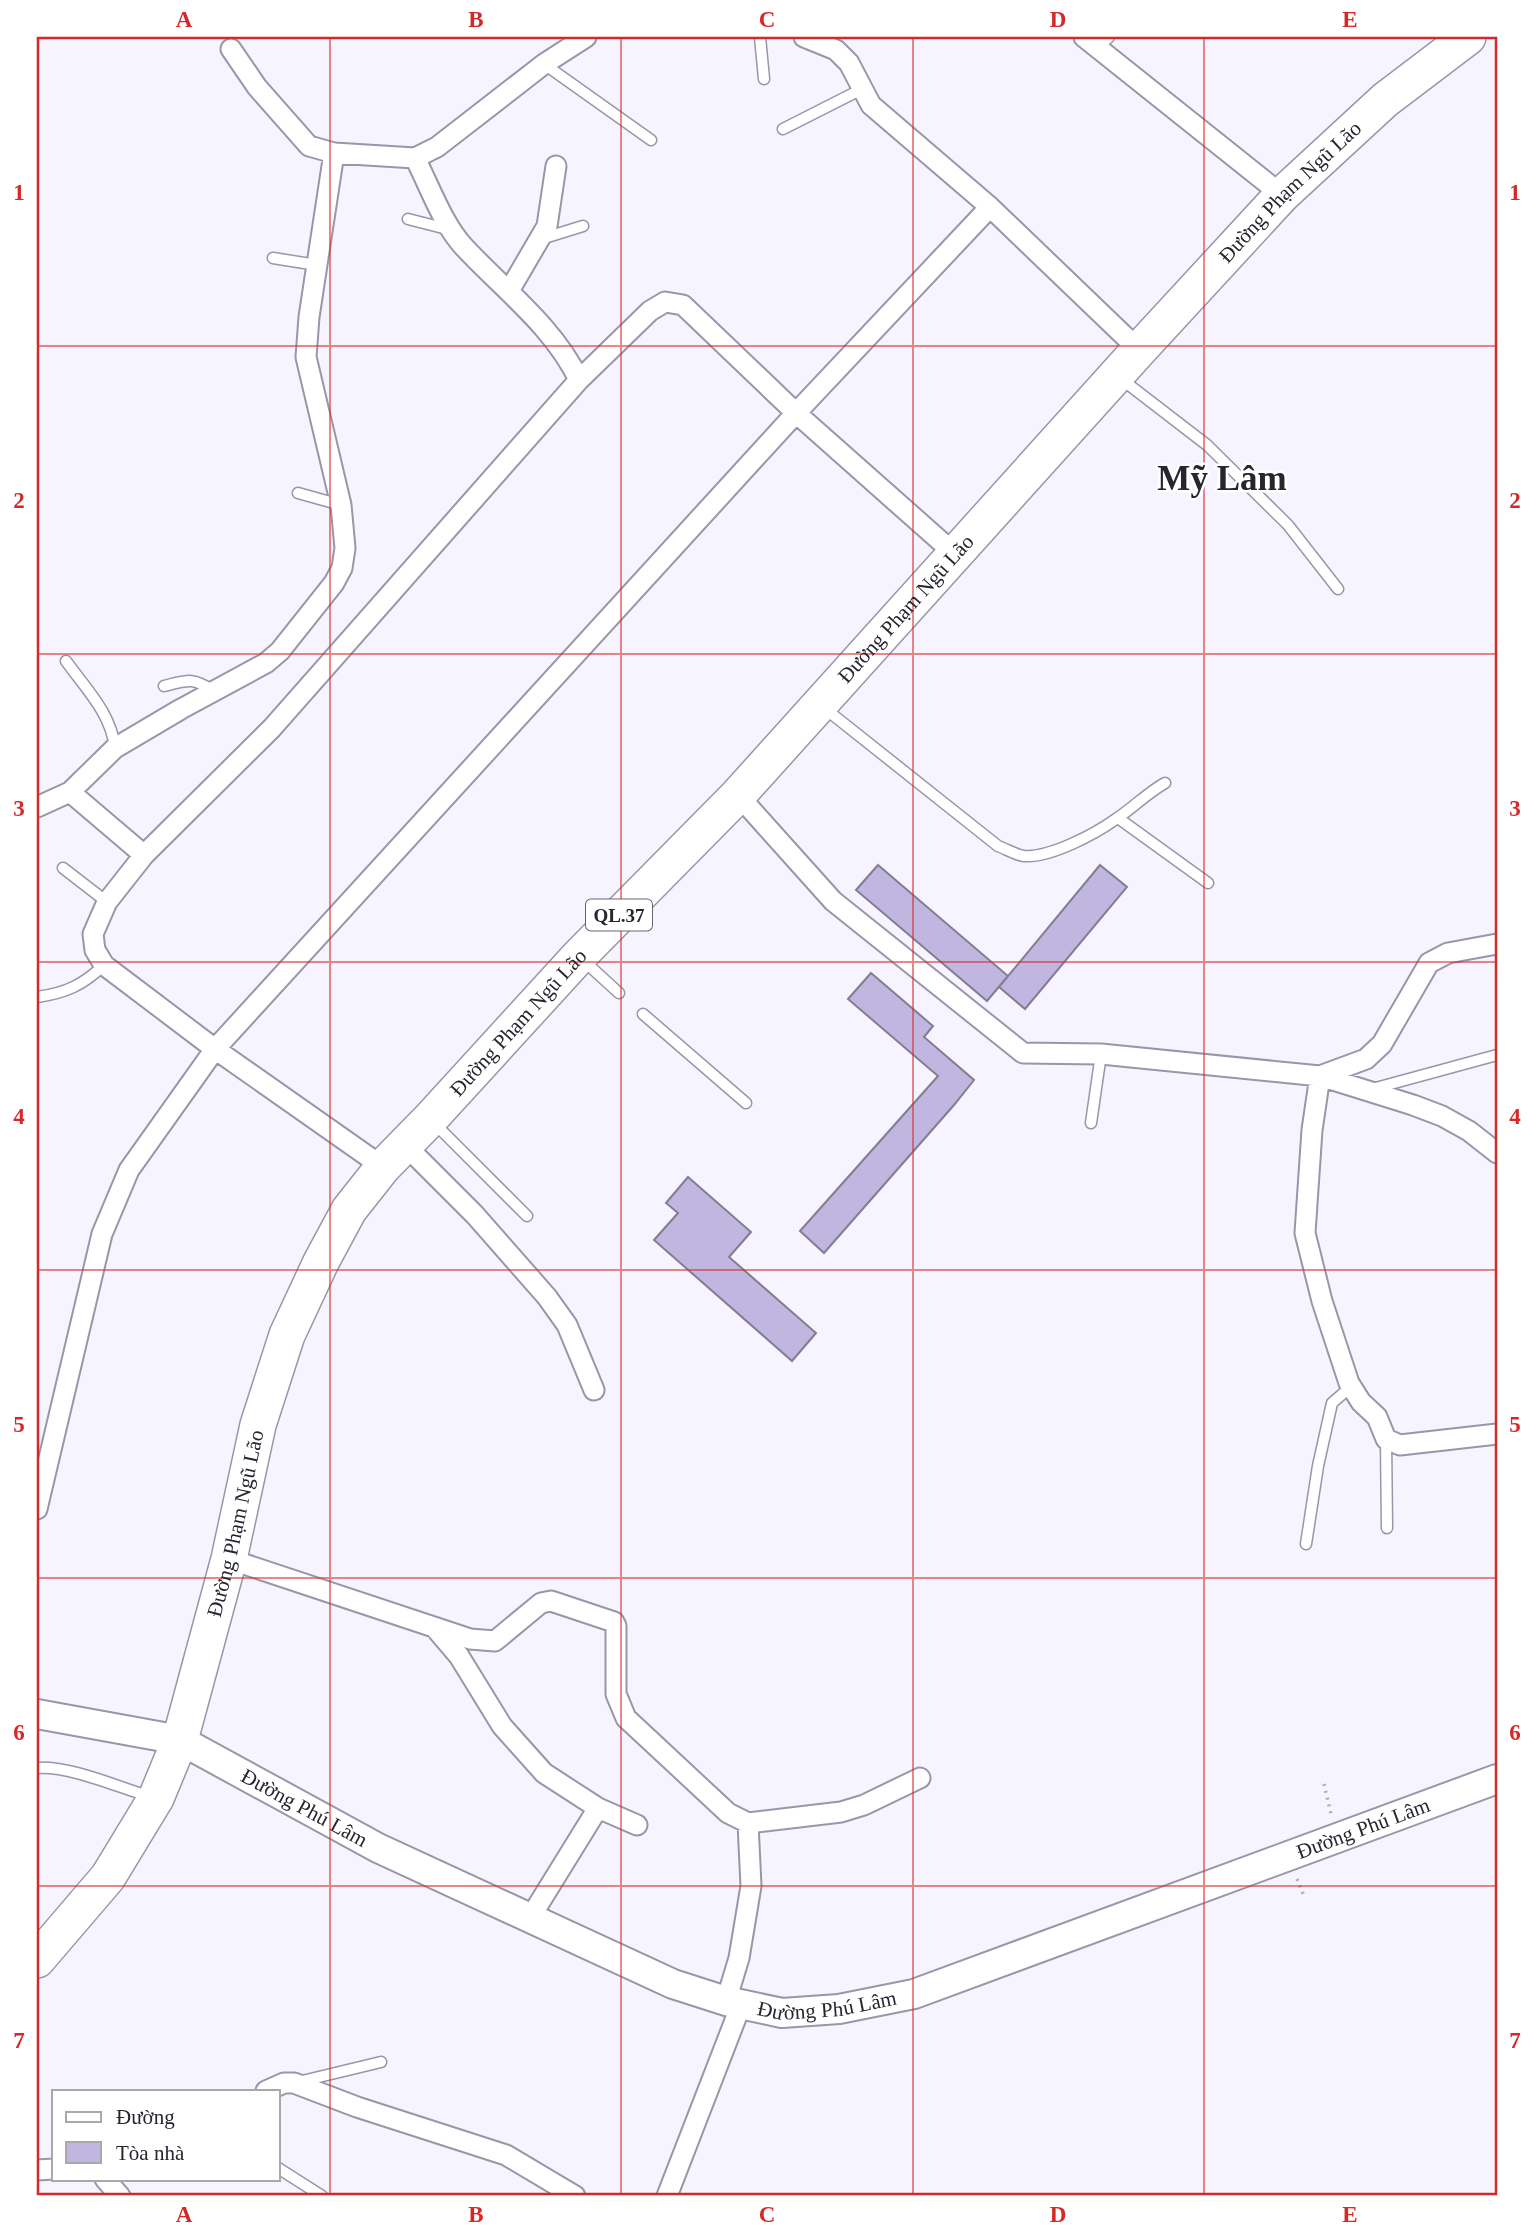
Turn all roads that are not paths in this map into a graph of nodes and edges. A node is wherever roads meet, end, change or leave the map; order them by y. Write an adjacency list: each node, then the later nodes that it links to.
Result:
1 (586, 37): 7 (street)
2 (760, 37): 8 (lane)
3 (804, 37): 9 (street)
4 (1468, 37): 15 (highway, Đường Phạm Ngũ Lão / QL.37)
5 (1097, 40): 15 (street)
6 (231, 49): 12 (street)
7 (544, 64): 11 (lane); 13 (street)
8 (764, 79)
9 (862, 89): 10 (lane); 16 (street)
10 (783, 129)
11 (651, 140)
12 (334, 153): 13 (street); 22 (street)
13 (415, 158): 19 (street)
14 (556, 166): 20 (street)
15 (1282, 195): 24 (highway, Đường Phạm Ngũ Lão / QL.37)
16 (990, 207): 24 (street); 26 (street)
17 (408, 219): 19 (lane)
18 (583, 226): 20 (lane)
19 (451, 230): 23 (street)
20 (540, 239): 23 (street)
21 (273, 258): 22 (lane)
22 (317, 265): 28 (street)
23 (509, 291): 25 (street)
24 (1128, 363): 29 (highway, Đường Phạm Ngũ Lão / QL.37); 30 (lane)
25 (579, 380): 26 (street); 41 (street)
26 (796, 413): 29 (street); 51 (street)
27 (298, 493): 28 (lane)
28 (341, 505): 33 (street)
29 (955, 554): 34 (highway, Đường Phạm Ngũ Lão / QL.37)
30 (1338, 589)
31 (66, 661): 35 (lane)
32 (163, 686): 33 (lane)
33 (215, 691): 35 (street)
34 (818, 704): 38 (highway, Đường Phạm Ngũ Lão / QL.37); 40 (lane)
35 (115, 748): 37 (street)
36 (1165, 783): 40 (lane)
37 (70, 792): 39 (street); 41 (street)
38 (738, 795): 46 (highway, Đường Phạm Ngũ Lão / QL.37); 52 (street)
39 (37, 807)
40 (1118, 818): 43 (lane)
41 (144, 855): 44 (street)
42 (63, 868): 44 (lane)
43 (1208, 883)
44 (107, 902): 47 (street)
45 (1497, 944): 54 (street)
46 (579, 956): 48 (lane); 57 (highway, Đường Phạm Ngũ Lão / QL.37)
47 (104, 965): 49 (lane); 51 (street)
48 (619, 993)
49 (37, 997)
50 (643, 1014): 56 (lane)
51 (215, 1049): 60 (street); 66 (street)
52 (1101, 1054): 54 (street); 58 (lane)
53 (1497, 1055): 55 (lane)
54 (1320, 1076): 55 (street); 63 (street)
55 (1365, 1091): 59 (street)
56 (746, 1102)
57 (430, 1119): 60 (highway, Đường Phạm Ngũ Lão / QL.37); 61 (lane)
58 (1091, 1123)
59 (1497, 1153)
60 (394, 1156): 62 (street); 69 (highway, Đường Phạm Ngũ Lão / QL.37)
61 (527, 1216)
62 (594, 1390)
63 (1354, 1391): 65 (street); 68 (lane)
64 (1497, 1434): 65 (street)
65 (1386, 1439): 67 (lane)
66 (37, 1509)
67 (1387, 1528)
68 (1306, 1544)
69 (229, 1559): 70 (street); 72 (highway, Đường Phạm Ngũ Lão / QL.37)
70 (436, 1629): 77 (street); 78 (street)
71 (37, 1714): 72 (main road, Đường Phú Lâm)
72 (180, 1740): 76 (highway, Đường Phạm Ngũ Lão / QL.37); 80 (main road, Đường Phú Lâm)
73 (37, 1769): 76 (lane)
74 (920, 1778): 78 (street)
75 (1497, 1779): 82 (main road, Đường Phú Lâm)
76 (156, 1798): 81 (highway, Đường Phạm Ngũ Lão / QL.37)
77 (598, 1808): 79 (street); 80 (street)
78 (748, 1823): 82 (street)
79 (637, 1825)
80 (530, 1918): 82 (main road, Đường Phú Lâm)
81 (37, 1960)
82 (734, 2003): 91 (street)
83 (381, 2062): 84 (lane)
84 (294, 2083): 85 (street); 90 (street)
85 (268, 2090)
86 (280, 2169): 89 (lane)
87 (106, 2180): 88 (street)
88 (120, 2196)
89 (322, 2196)
90 (575, 2196)
91 (667, 2196)

